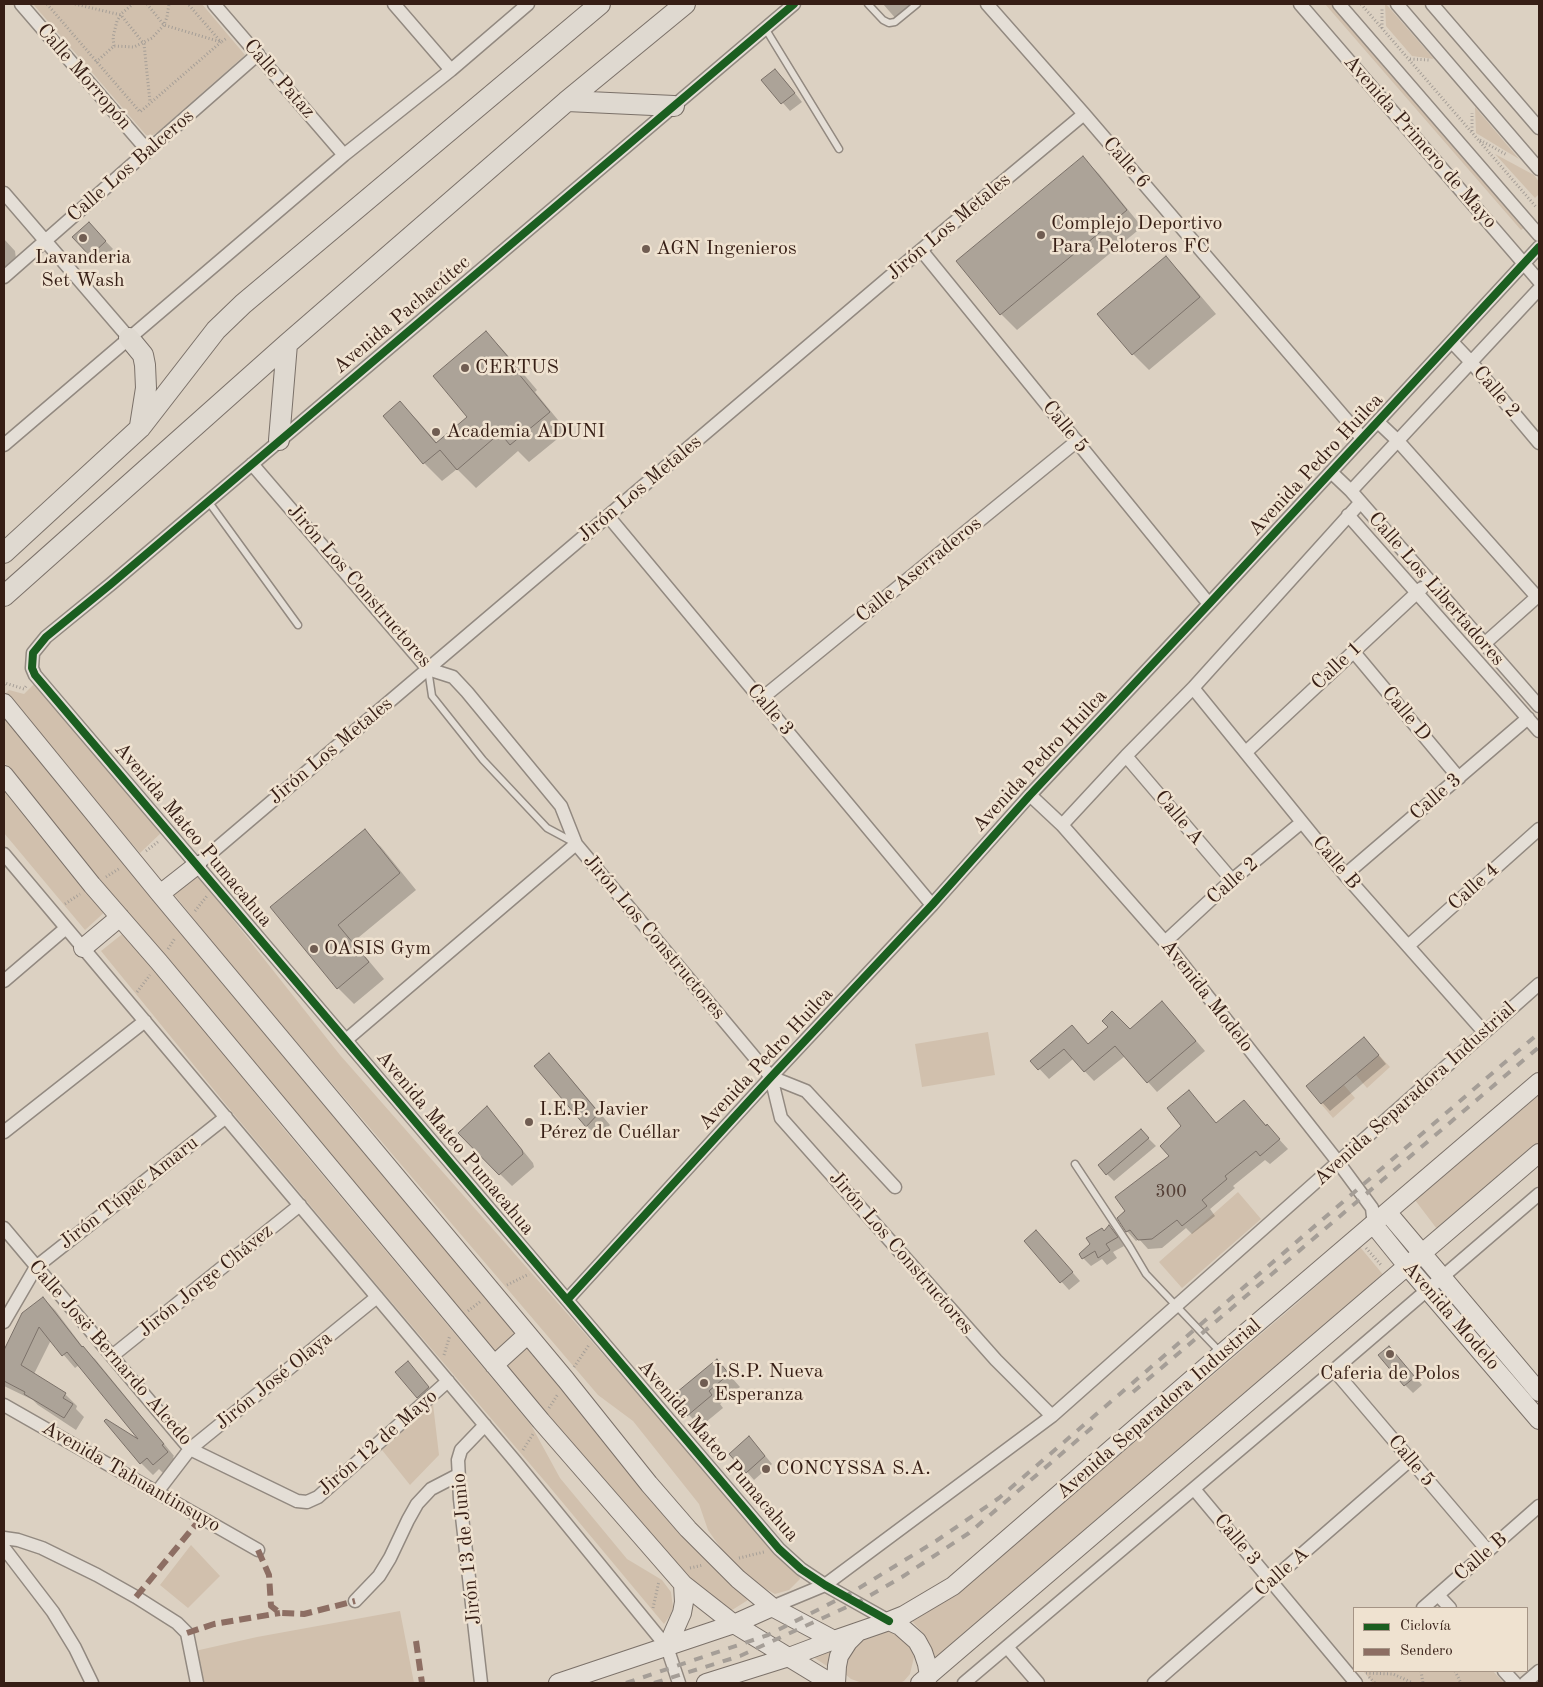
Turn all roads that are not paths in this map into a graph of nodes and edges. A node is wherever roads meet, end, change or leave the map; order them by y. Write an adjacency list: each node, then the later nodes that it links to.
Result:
1 (21, 4): 23 (street, Calle Morropón)
2 (214, 4): 16 (street, Calle Pataz)
3 (394, 4): 17 (street)
4 (528, 4): 17 (street)
5 (600, 4): 40 (main road)
6 (685, 4): 18 (main road)
7 (794, 4): 15 (street, Avenida Pachacútec)
8 (868, 4): 9 (lane)
9 (917, 4)
10 (987, 4): 20 (street, Calle 6)
11 (1300, 4): 31 (street, Avenida Primero de Mayo)
12 (1339, 4): 27 (street, Avenida Primero de Mayo)
13 (1397, 4): 25 (street)
14 (1432, 4): 21 (street)
15 (765, 28): 19 (street, Avenida Pachacútec); 22 (lane)
16 (258, 54): 23 (street, Calle Los Balceros); 24 (street, Calle Pataz)
17 (451, 70): 24 (street)
18 (567, 101): 19 (main road); 37 (main road)
19 (674, 106): 42 (street, Avenida Pachacútec)
20 (1084, 114): 30 (street, Jirón Los Metales); 41 (street, Calle 6)
21 (1539, 128)
22 (838, 149)
23 (148, 151): 28 (street, Calle Los Balceros)
24 (344, 154): 35 (street)
25 (1539, 168)
26 (4, 193): 28 (street)
27 (1539, 235)
28 (44, 241): 32 (street, Calle Los Balceros); 35 (street)
29 (1539, 247): 31 (street, Avenida Pedro Huilca)
30 (921, 250): 43 (street, Calle 5); 53 (street, Jirón Los Metales)
31 (1524, 263): 33 (street, Avenida Primero de Mayo); 36 (street, Avenida Pedro Huilca)
32 (4, 277)
33 (1539, 281)
34 (1539, 289): 38 (street)
35 (129, 338): 40 (main road); 46 (street)
36 (1452, 342): 38 (street, Calle 2); 39 (street, Avenida Pedro Huilca)
37 (287, 344): 42 (main road); 57 (main road)
38 (1471, 362): 44 (street); 45 (street, Calle 2)
39 (1378, 422): 41 (street, Avenida Pedro Huilca); 44 (street)
40 (140, 428): 54 (main road)
41 (1362, 438): 48 (street, Avenida Pedro Huilca)
42 (279, 440): 47 (street, Avenida Pachacútec)
43 (1077, 441): 59 (street, Calle 5); 66 (street, Calle Aserraderos)
44 (1398, 441): 49 (street); 58 (street)
45 (1539, 443)
46 (4, 445)
47 (252, 464): 50 (street, Avenida Pachacútec); 63 (street, Jirón Los Constructores)
48 (1331, 472): 49 (street, Calle Los Libertadores); 59 (street, Avenida Pedro Huilca)
49 (1351, 492): 51 (street, Calle Los Libertadores)
50 (208, 502): 60 (lane); 64 (street, Avenida Pachacútec)
51 (1360, 503): 52 (street); 55 (street, Calle Los Libertadores)
52 (1348, 515): 56 (street, Calle Los Libertadores); 65 (street)
53 (608, 516): 63 (street, Jirón Los Metales); 66 (street, Calle 3)
54 (4, 553)
55 (1429, 581): 56 (street, Calle 1); 61 (street, Calle Los Libertadores)
56 (1417, 593): 62 (street, Calle 1); 69 (street, Calle Los Libertadores)
57 (4, 596)
58 (1538, 596): 61 (street)
59 (1209, 604): 75 (street, Avenida Pedro Huilca)
60 (298, 625)
61 (1484, 644): 68 (street, Calle Los Libertadores)
62 (1353, 651): 71 (street, Calle 1); 74 (street, Calle D)
63 (428, 669): 79 (street, Jirón Los Constructores); 79 (lane); 81 (street, Jirón Los Metales)
64 (35, 674): 81 (street, Avenida Mateo Pumacahua)
65 (1193, 688): 71 (street, Calle B); 72 (street)
66 (761, 699): 85 (street, Calle 3)
67 (4, 702): 84 (main road)
68 (1539, 706)
69 (1528, 718): 70 (street, Calle Los Libertadores); 74 (street, Calle 3)
70 (1539, 731)
71 (1246, 752): 76 (street, Calle B)
72 (1126, 756): 77 (street); 83 (street, Calle A)
73 (4, 775): 86 (main road)
74 (1459, 778): 82 (street, Calle 3)
75 (1030, 795): 77 (street, Avenida Modelo); 85 (street, Avenida Pedro Huilca)
76 (1302, 822): 82 (street, Calle B); 83 (street, Calle 2)
77 (1062, 826): 88 (street, Avenida Modelo)
78 (1539, 829): 89 (street, Calle 4)
79 (576, 844): 95 (street); 96 (street, Jirón Los Constructores)
80 (4, 854): 87 (street)
81 (197, 865): 84 (main road); 95 (street, Avenida Mateo Pumacahua)
82 (1345, 875): 89 (street, Calle B)
83 (1232, 880): 88 (street, Calle 2)
84 (160, 894): 116 (main road)
85 (932, 904): 96 (street, Avenida Pedro Huilca)
86 (120, 917): 90 (main road); 119 (main road)
87 (66, 928): 90 (street); 91 (street)
88 (1165, 942): 101 (street, Avenida Modelo)
89 (1408, 946): 94 (street, Calle B)
90 (83, 948): 93 (street)
91 (4, 981)
92 (1539, 984): 94 (street, Avenida Separadora Industrial)
93 (145, 1021): 98 (street); 99 (street)
94 (1484, 1032): 101 (street, Avenida Separadora Industrial)
95 (346, 1040): 113 (street, Avenida Mateo Pumacahua)
96 (771, 1077): 103 (street); 113 (street, Avenida Pedro Huilca); 124 (street, Jirón Los Constructores)
97 (1539, 1082): 106 (main road, Avenida Separadora Industrial)
98 (226, 1117): 105 (street); 109 (street, Jirón Túpac Amaru)
99 (4, 1132)
100 (1539, 1153): 108 (main road)
101 (1338, 1162): 106 (street, Avenida Modelo); 114 (street, Avenida Separadora Industrial)
102 (1075, 1164): 114 (lane)
103 (895, 1186)
104 (1538, 1199): 111 (street)
105 (300, 1205): 112 (street); 118 (street, Jirón Jorge Chávez)
106 (1378, 1215): 108 (main road, Avenida Modelo); 110 (main road, Avenida Modelo); 117 (main road, Avenida Separadora Industrial)
107 (4, 1228): 109 (street, Calle Josë Bernardo Alcedo)
108 (1421, 1254): 110 (main road); 111 (main road, Avenida Modelo)
109 (36, 1266): 115 (street, Jirón Túpac Amaru); 118 (street, Calle Josë Bernardo Alcedo)
110 (1408, 1266): 111 (main road, Avenida Modelo); 157 (main road)
111 (1435, 1284): 120 (street); 122 (main road, Avenida Modelo); 125 (main road, Avenida Modelo)
112 (377, 1297): 121 (street); 127 (street, Jirón José Olaya)
113 (567, 1300): 140 (street, Avenida Mateo Pumacahua)
114 (1176, 1306): 117 (lane); 124 (street, Avenida Separadora Industrial)
115 (4, 1322)
116 (527, 1335): 119 (main road); 143 (main road)
117 (1222, 1354): 146 (main road, Avenida Separadora Industrial)
118 (112, 1356): 127 (street, Calle Josë Bernardo Alcedo)
119 (494, 1365): 138 (main road)
120 (1334, 1370): 128 (street, Calle 5); 130 (street)
121 (448, 1381): 126 (street); 132 (street, Jirón 12 de Mayo)
122 (1539, 1392)
123 (4, 1405): 131 (street, Avenida Tahuantinsuyo)
124 (1052, 1416): 140 (street, Avenida Separadora Industrial)
125 (1539, 1420)
126 (485, 1425): 129 (street, Jirón 13 de Junio); 150 (street)
127 (190, 1449): 131 (street, Jirón José Olaya); 132 (street, Calle Josë Bernardo Alcedo)
128 (1410, 1460): 137 (street, Calle 5); 139 (street, Calle A)
129 (458, 1476): 142 (street); 160 (street, Jirón 13 de Junio)
130 (1194, 1489): 139 (street, Calle 3); 151 (street)
131 (157, 1492): 136 (street, Avenida Tahuantinsuyo)
132 (307, 1502)
133 (1539, 1506): 137 (street, Calle B)
134 (4, 1538): 159 (street)
135 (4, 1548): 158 (street)
136 (258, 1550)
137 (1488, 1551): 141 (street, Calle B)
138 (678, 1578): 147 (main road); 150 (main road)
139 (1271, 1581): 154 (street, Calle 3); 168 (street, Calle A)
140 (825, 1585): 143 (street, Avenida Separadora Industrial); 146 (street, Avenida Mateo Pumacahua)
141 (1438, 1595): 144 (street, Calle B); 145 (street)
142 (355, 1601)
143 (772, 1607): 147 (main road); 149 (main road)
144 (1424, 1607)
145 (1449, 1607)
146 (890, 1621): 148 (main road, Avenida Separadora Industrial); 157 (main road)
147 (734, 1624): 150 (main road); 152 (main road)
148 (861, 1630): 149 (main road, Avenida Separadora Industrial); 165 (main road)
149 (834, 1640): 152 (main road, Avenida Separadora Industrial)
150 (667, 1647): 161 (main road); 162 (street)
151 (1007, 1647): 166 (street); 167 (street)
152 (789, 1657): 163 (main road, Avenida Separadora Industrial); 164 (main road)
153 (1539, 1671): 171 (street)
154 (1353, 1672)
155 (1505, 1672): 170 (street)
156 (1356, 1675): 169 (street)
157 (924, 1680)
158 (92, 1683)
159 (197, 1683)
160 (481, 1683)
161 (558, 1683)
162 (679, 1683)
163 (706, 1683)
164 (831, 1683)
165 (836, 1683)
166 (964, 1683)
167 (1038, 1683)
168 (1154, 1683)
169 (1338, 1683)
170 (1515, 1683)
171 (1524, 1683)

